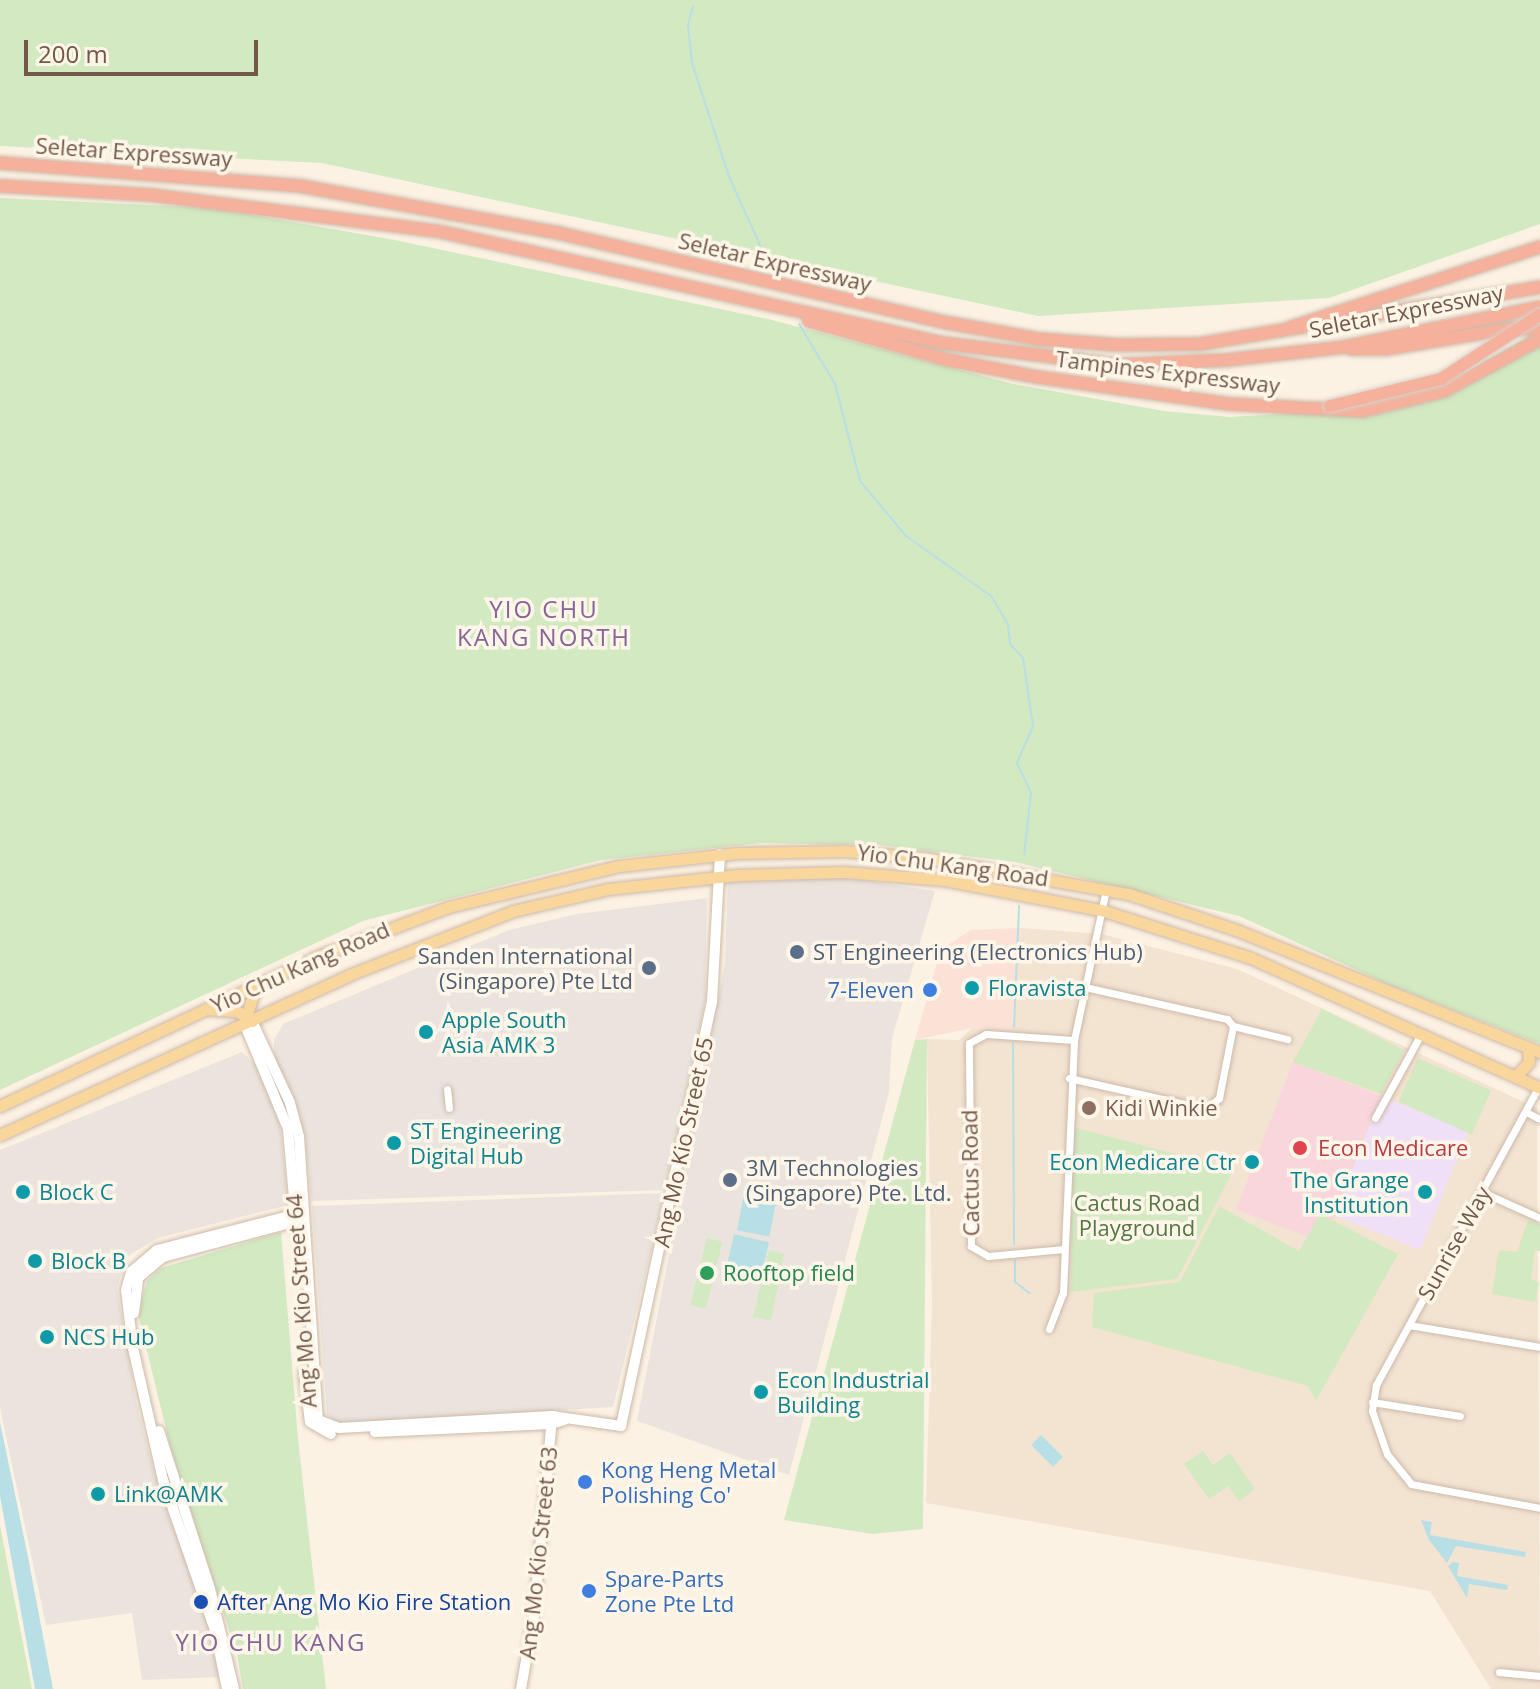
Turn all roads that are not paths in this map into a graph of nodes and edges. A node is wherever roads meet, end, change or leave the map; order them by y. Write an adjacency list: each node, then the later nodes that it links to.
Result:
1 (0, 163): 9 (highway, Seletar Expressway)
2 (0, 186): 6 (highway, Seletar Expressway)
3 (1540, 247): 9 (highway)
4 (1540, 287): 9 (highway, Seletar Expressway)
5 (1540, 307): 11 (highway, Seletar Expressway)
6 (779, 310): 11 (highway, Seletar Expressway); 12 (highway, Tampines Expressway)
7 (1540, 315): 12 (highway, Tampines Expressway, bridge)
8 (1540, 330): 11 (highway)
9 (1283, 332)
10 (1540, 339): 12 (highway)
11 (1344, 347)
12 (1330, 406)
13 (720, 854): 14 (street, Ang Mo Kio Street 65); 15 (main road, Yio Chu Kang Road); 18 (main road, Yio Chu Kang Road)
14 (720, 876): 16 (main road, Yio Chu Kang Road); 22 (main road, Yio Chu Kang Road); 48 (street, Ang Mo Kio Street 65)
15 (1106, 889): 16 (street); 17 (main road, Yio Chu Kang Road)
16 (1101, 910): 19 (street); 20 (main road, Yio Chu Kang Road)
17 (1360, 982): 20 (main road); 27 (main road, Yio Chu Kang Road)
18 (256, 986): 21 (main road, Yio Chu Kang Road); 22 (main road)
19 (1085, 987): 23 (street); 26 (street)
20 (1357, 1005): 24 (main road, Yio Chu Kang Road)
21 (202, 1009): 22 (main road); 32 (main road, Yio Chu Kang Road)
22 (247, 1020): 37 (main road, Yio Chu Kang Road); 39 (street, Ang Mo Kio Street 64)
23 (1233, 1026): 25 (street); 29 (street)
24 (1421, 1034): 28 (main road, Yio Chu Kang Road); 35 (street)
25 (1287, 1039)
26 (1074, 1040): 29 (street); 41 (street, Cactus Road)
27 (1536, 1052): 28 (main road)
28 (1516, 1076): 30 (main road, Yio Chu Kang Road)
29 (1069, 1078): 41 (street)
30 (1540, 1087): 34 (street, Sunrise Way)
31 (447, 1089): 33 (street)
32 (0, 1106)
33 (449, 1108)
34 (1526, 1112): 36 (street); 38 (street, Sunrise Way)
35 (1375, 1118)
36 (1540, 1119)
37 (0, 1135)
38 (1482, 1192): 40 (street); 42 (street, Sunrise Way)
39 (299, 1217): 47 (street, Ang Mo Kio Street 64); 52 (street); 53 (street)
40 (1540, 1218)
41 (1064, 1249): 43 (street)
42 (1409, 1325): 44 (street); 45 (street, Sunrise Way)
43 (1049, 1329)
44 (1540, 1347)
45 (1372, 1402): 46 (street); 49 (street)
46 (1460, 1416)
47 (551, 1420): 48 (street, Ang Mo Kio Street 64); 54 (street, Ang Mo Kio Street 63)
48 (621, 1426)
49 (1540, 1508)
50 (1499, 1672): 51 (street)
51 (1540, 1676)
52 (227, 1689)
53 (234, 1689)
54 (521, 1689)

